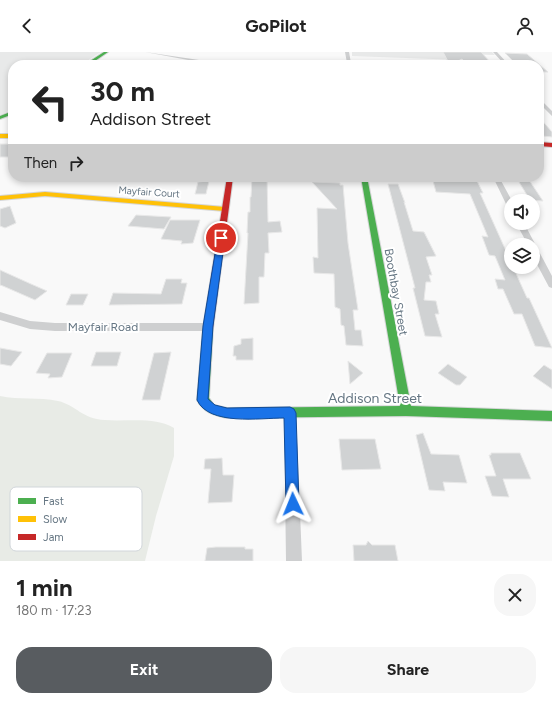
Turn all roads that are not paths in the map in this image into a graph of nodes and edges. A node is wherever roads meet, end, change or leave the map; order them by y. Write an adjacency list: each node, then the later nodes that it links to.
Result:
1 (106, 52): 5 (street)
2 (147, 52): 6 (street)
3 (495, 52): 8 (street)
4 (262, 56): 7 (street)
5 (94, 60)
6 (188, 60)
7 (261, 60)
8 (502, 60)
9 (544, 105): 10 (street)
10 (552, 114)
11 (229, 182): 16 (street)
12 (365, 182): 21 (street, Boothbay Street)
13 (499, 182): 14 (street)
14 (505, 194)
15 (0, 198): 16 (street, Mayfair Court)
16 (225, 209): 20 (street)
17 (540, 262): 18 (street)
18 (552, 285)
19 (0, 316): 20 (street, Mayfair Road)
20 (208, 326): 22 (street, Addison Street)
21 (406, 411): 22 (street, Addison Street); 23 (street, Addison Street)
22 (290, 413): 24 (street)
23 (552, 416)
24 (294, 561)

